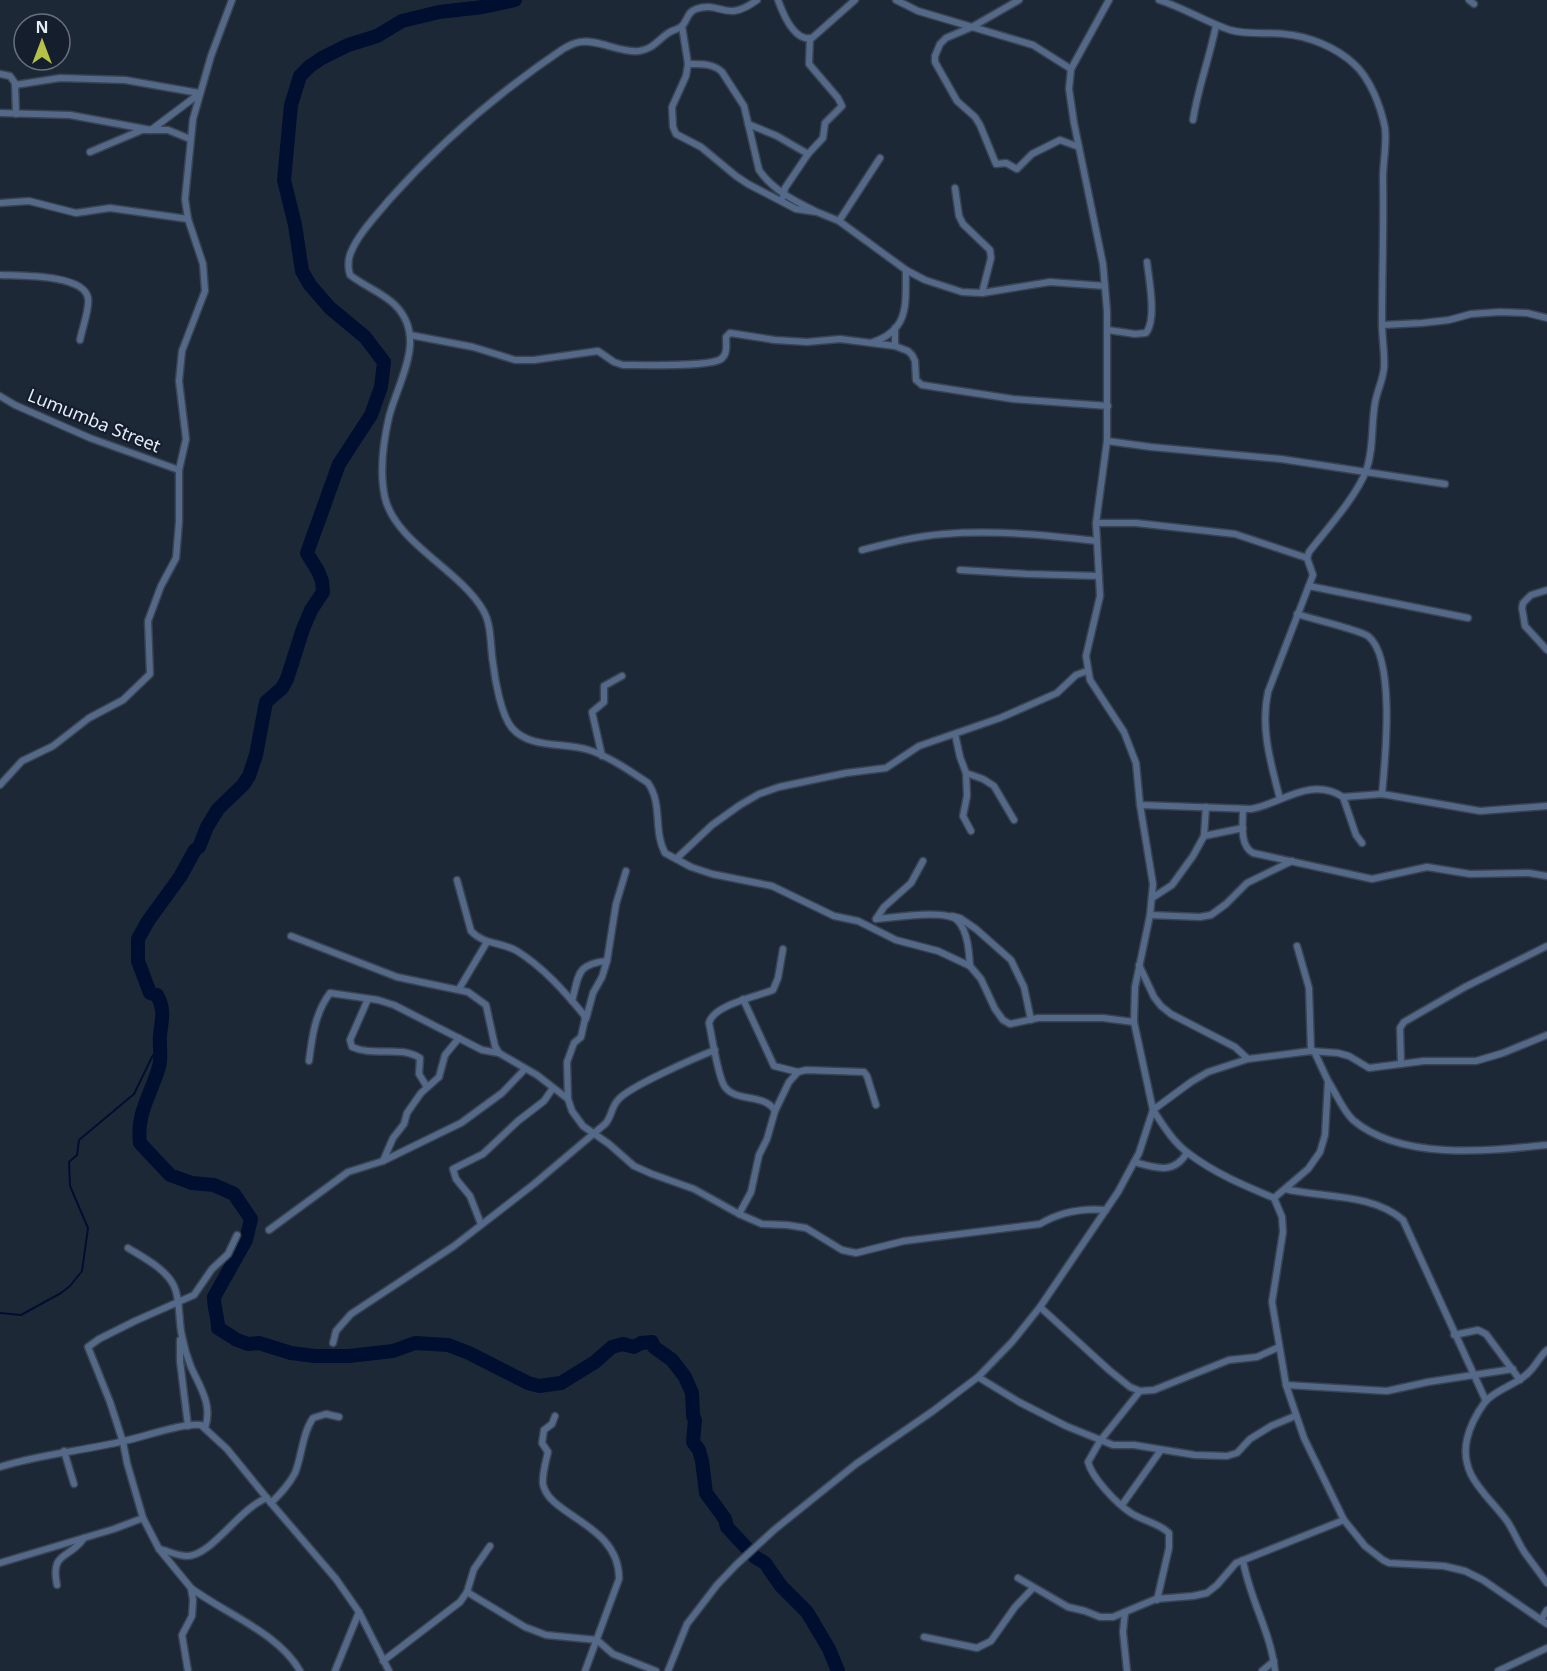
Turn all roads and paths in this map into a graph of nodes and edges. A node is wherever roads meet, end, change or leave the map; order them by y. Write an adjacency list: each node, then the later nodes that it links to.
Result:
1 (232, 0): 18 (street)
2 (757, 0): 11 (street)
3 (777, 0): 13 (street)
4 (855, 0): 13 (street)
5 (896, 0): 12 (street)
6 (1019, 0): 9 (street)
7 (1109, 0): 15 (street)
8 (1159, 0): 10 (street)
9 (1007, 3): 12 (street)
10 (1216, 25): 21 (street); 40 (street)
11 (682, 26): 14 (street); 43 (street)
12 (972, 27): 15 (street); 25 (street)
13 (810, 38): 27 (street)
14 (688, 64): 22 (street); 30 (street)
15 (1071, 69): 25 (street)
16 (0, 74): 17 (street)
17 (15, 85): 18 (street); 20 (street)
18 (199, 93): 23 (street); 24 (street)
19 (0, 113): 20 (street)
20 (16, 114): 23 (street)
21 (1193, 120)
22 (748, 124): 27 (street); 30 (street)
23 (151, 130): 24 (street); 26 (street)
24 (190, 139): 32 (street)
25 (1078, 147): 37 (street)
26 (90, 152)
27 (808, 154): 30 (street)
28 (880, 158): 33 (street)
29 (955, 188): 38 (street)
30 (783, 197): 33 (street)
31 (0, 203): 32 (street)
32 (188, 219): 50 (street)
33 (839, 221): 35 (street)
34 (1147, 262): 42 (street)
35 (906, 270): 38 (street); 41 (street)
36 (0, 275): 44 (street)
37 (1105, 286): 38 (street); 42 (street)
38 (982, 293)
39 (1547, 318): 40 (street)
40 (1382, 325): 51 (street)
41 (895, 328): 45 (street); 46 (street)
42 (1107, 330): 48 (street)
43 (410, 335): 45 (street); 67 (street)
44 (80, 340)
45 (869, 343): 46 (street)
46 (895, 346): 48 (street)
47 (0, 396): 50 (street, Lumumba Street)
48 (1108, 406): 49 (street)
49 (1107, 441): 51 (street); 53 (street)
50 (179, 470): 69 (street)
51 (1366, 471): 52 (street); 56 (street)
52 (1445, 484)
53 (1096, 523): 54 (street); 56 (street)
54 (1096, 541): 55 (street); 58 (street)
55 (862, 550)
56 (1307, 558): 59 (street)
57 (960, 570): 58 (street)
58 (1099, 576): 64 (street)
59 (1309, 586): 61 (street); 62 (street)
60 (1547, 590): 63 (street)
61 (1297, 614): 70 (street); 72 (street)
62 (1468, 618)
63 (1547, 650)
64 (1087, 671): 66 (street); 73 (street)
65 (622, 676): 67 (street)
66 (955, 734): 68 (street); 82 (street)
67 (602, 756): 82 (street)
68 (966, 773): 77 (street); 79 (street)
69 (0, 784)
70 (1382, 794): 71 (street); 74 (street)
71 (1343, 797): 72 (street); 81 (street)
72 (1280, 799): 76 (street)
73 (1140, 805): 75 (street); 88 (street)
74 (1547, 806)
75 (1206, 807): 76 (street); 80 (street)
76 (1243, 809): 78 (street)
77 (1014, 820)
78 (1243, 828): 80 (street); 84 (street)
79 (972, 831)
80 (1204, 836): 88 (street)
81 (1362, 843)
82 (676, 859): 92 (street)
83 (923, 861): 91 (street)
84 (1292, 861): 86 (street); 89 (street)
85 (626, 872): 98 (street)
86 (1547, 876)
87 (457, 880): 94 (street)
88 (1152, 898): 89 (street)
89 (1150, 915): 99 (street)
90 (952, 916): 91 (street); 100 (street); 106 (street)
91 (876, 919): 92 (street)
92 (871, 928): 100 (street)
93 (291, 936): 101 (street)
94 (488, 942): 101 (street); 104 (street)
95 (1297, 946): 111 (street)
96 (1547, 946): 115 (street)
97 (783, 949): 103 (street)
98 (607, 961): 104 (street); 105 (street)
99 (1139, 965): 107 (street); 113 (street)
100 (970, 966): 106 (street)
101 (459, 989): 112 (street)
102 (368, 999): 109 (street); 114 (street); 119 (street)
103 (743, 999): 110 (street); 117 (street)
104 (572, 1001): 105 (street)
105 (585, 1019): 121 (street)
106 (1031, 1020): 107 (street)
107 (1134, 1022): 123 (street)
108 (1547, 1035): 115 (street)
109 (459, 1038): 112 (street); 119 (street)
110 (715, 1050): 124 (street); 125 (street)
111 (1313, 1051): 113 (street); 115 (street); 118 (street)
112 (499, 1053): 116 (street)
113 (1248, 1059): 123 (street)
114 (309, 1061)
115 (1401, 1064)
116 (525, 1069): 120 (street); 128 (street)
117 (798, 1072): 122 (street); 124 (street)
118 (1328, 1081): 126 (street); 130 (street)
119 (428, 1087): 128 (street)
120 (553, 1088): 121 (street); 134 (street)
121 (568, 1099): 125 (street)
122 (876, 1105)
123 (1153, 1110): 127 (street); 129 (street)
124 (774, 1111): 133 (street)
125 (594, 1133): 133 (street); 134 (street)
126 (1547, 1145)
127 (1187, 1153): 129 (street); 131 (street)
128 (383, 1161): 135 (street)
129 (1134, 1162): 132 (street)
130 (1285, 1189): 131 (street); 141 (street)
131 (1274, 1198): 143 (street)
132 (1106, 1210): 133 (street); 139 (street)
133 (739, 1214)
134 (482, 1224): 142 (street)
135 (269, 1230)
136 (237, 1235): 138 (street)
137 (128, 1248): 138 (street)
138 (178, 1302): 140 (street); 158 (street)
139 (1040, 1307): 147 (street); 150 (street)
140 (181, 1333): 155 (street); 156 (street)
141 (1454, 1335): 145 (street); 146 (street)
142 (333, 1343)
143 (1279, 1347): 149 (street); 150 (street)
144 (1547, 1350): 148 (street)
145 (1513, 1369): 146 (street); 148 (street)
146 (1474, 1374): 149 (street); 151 (street)
147 (978, 1377): 157 (street); 194 (street)
148 (1520, 1380): 151 (street)
149 (1286, 1385): 153 (street)
150 (1140, 1391): 157 (street)
151 (1486, 1401): 173 (street)
152 (555, 1416): 184 (street)
153 (1295, 1416): 159 (street); 166 (street)
154 (339, 1417): 163 (street)
155 (188, 1426): 156 (street); 158 (street)
156 (206, 1428): 163 (street)
157 (1100, 1441): 159 (street); 164 (street)
158 (123, 1442): 160 (street); 165 (street)
159 (1161, 1450): 164 (street)
160 (64, 1451): 161 (street); 162 (street)
161 (0, 1467)
162 (74, 1484)
163 (269, 1501): 169 (street); 180 (street)
164 (1122, 1505): 178 (street)
165 (143, 1518): 167 (street); 169 (street)
166 (1344, 1520): 170 (street); 182 (street)
167 (84, 1538): 171 (street); 174 (street)
168 (489, 1546): 177 (street)
169 (159, 1549): 175 (street)
170 (1243, 1560): 178 (street); 187 (street)
171 (0, 1563)
172 (1018, 1578): 176 (street)
173 (1547, 1582)
174 (57, 1585)
175 (191, 1588): 188 (street); 189 (street)
176 (1033, 1588): 181 (street); 183 (street)
177 (467, 1592): 184 (street); 186 (street)
178 (1156, 1600): 181 (street)
179 (1547, 1610): 182 (street)
180 (359, 1612): 186 (street); 190 (street)
181 (1125, 1612): 195 (street)
182 (1544, 1622)
183 (924, 1637)
184 (597, 1640): 192 (street); 193 (street)
185 (1547, 1648): 198 (street)
186 (383, 1661): 191 (street)
187 (1274, 1662): 196 (street); 197 (street)
188 (188, 1671)
189 (300, 1671)
190 (335, 1671)
191 (389, 1671)
192 (585, 1671)
193 (656, 1671)
194 (668, 1671)
195 (1128, 1671)
196 (1262, 1671)
197 (1275, 1671)
198 (1498, 1671)

